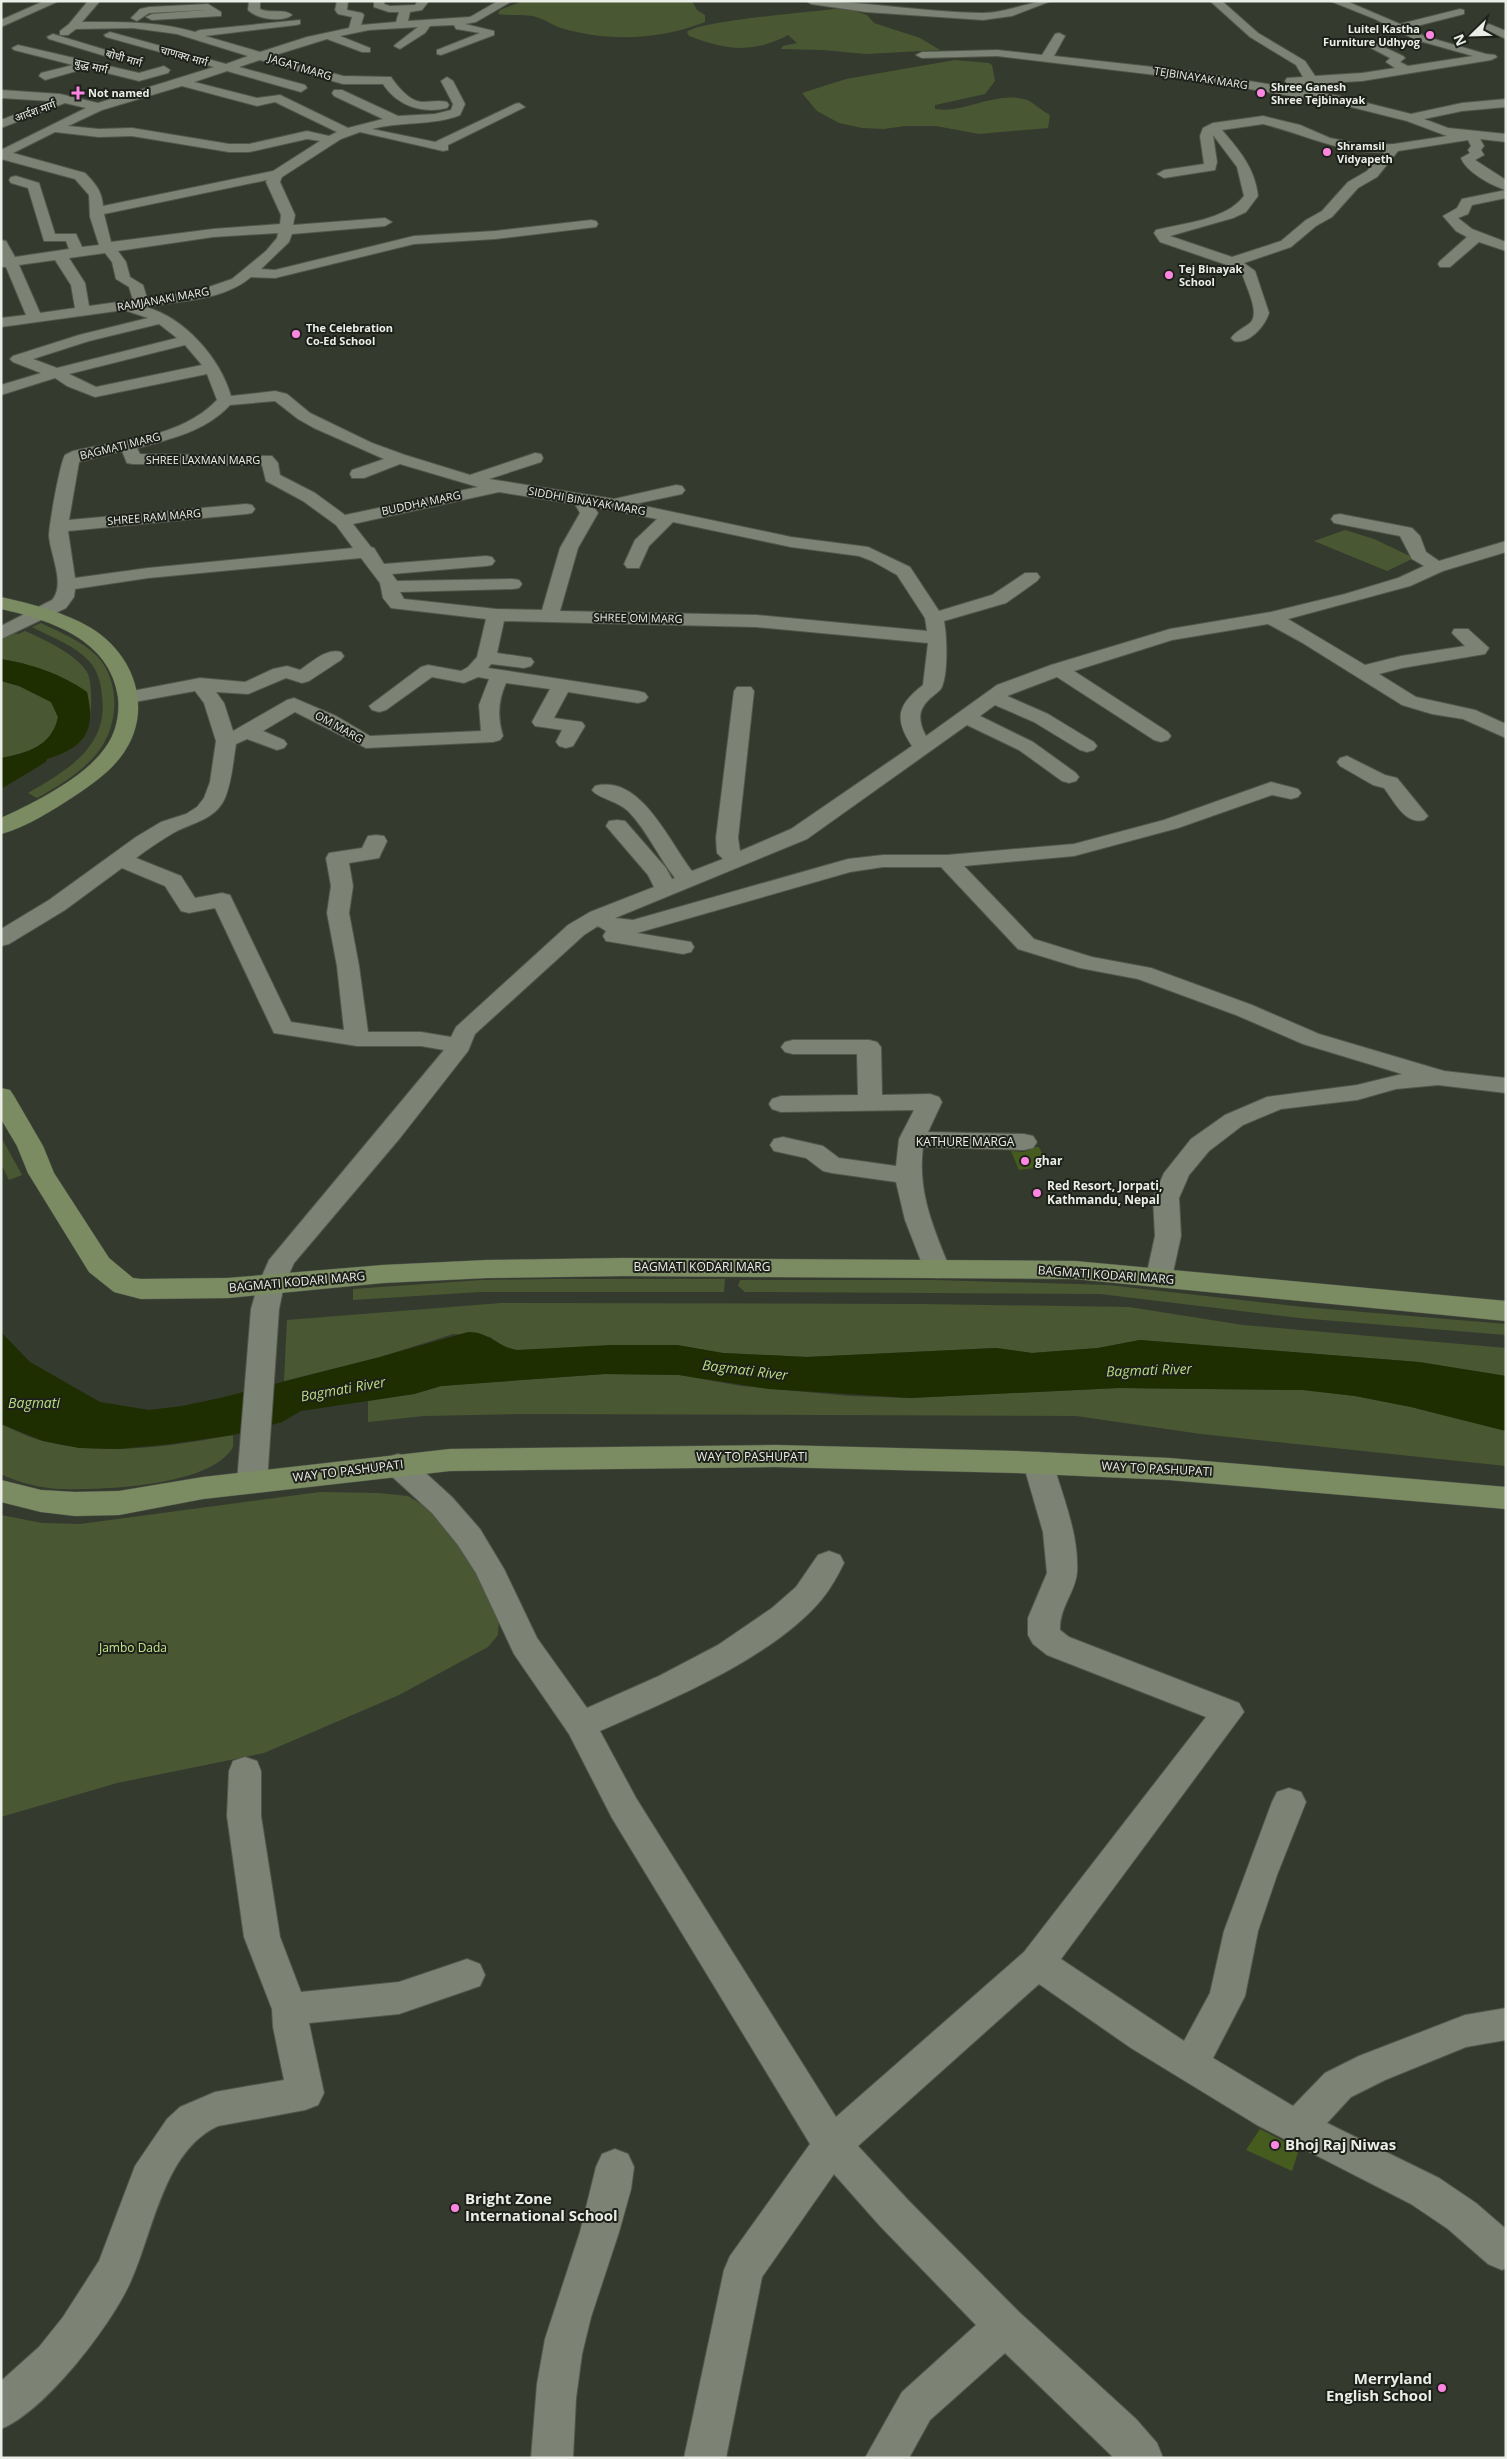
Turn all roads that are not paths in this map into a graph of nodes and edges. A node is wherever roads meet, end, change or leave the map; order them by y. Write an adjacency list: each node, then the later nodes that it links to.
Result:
1 (54, 1): 21 (street)
2 (95, 1): 27 (street)
3 (254, 1): 17 (street)
4 (343, 1): 30 (street)
5 (380, 1): 15 (street)
6 (424, 1): 15 (street)
7 (507, 1): 14 (street)
8 (810, 1): 12 (street)
9 (1046, 1): 12 (street)
10 (1215, 1): 24 (street)
11 (1335, 1): 29 (street)
12 (916, 6)
13 (474, 7): 14 (street)
14 (492, 8): 18 (street)
15 (405, 9): 23 (street)
16 (1460, 12): 29 (street)
17 (297, 15): 22 (street, JAGAT MARG); 32 (street)
18 (459, 20): 20 (street); 44 (street)
19 (135, 22): 22 (street, JAGAT MARG); 22 (street, JAGAT MARG); 27 (street, JAGAT MARG); 31 (street, JAGAT MARG)
20 (426, 23): 23 (street); 37 (street)
21 (1, 24)
22 (192, 24): 31 (street, JAGAT MARG); 46 (street, JAGAT MARG)
23 (401, 25): 30 (street)
24 (1242, 25): 25 (street); 52 (street)
25 (1228, 26)
26 (1489, 26): 34 (street)
27 (73, 27): 35 (street); 36 (street, चाणक्य मार्ग)
28 (215, 27): 31 (street)
29 (1400, 27): 47 (street)
30 (354, 29): 32 (street)
31 (178, 31): 36 (street, चाणक्य मार्ग)
32 (323, 35): 39 (street); 41 (street)
33 (1059, 36): 49 (street)
34 (1506, 36)
35 (53, 38): 40 (street); 48 (street, बोधी मार्ग)
36 (142, 44): 55 (street, चाणक्य मार्ग)
37 (400, 46)
38 (1375, 46): 57 (street)
39 (288, 47): 43 (street); 46 (street)
40 (18, 48): 42 (street); 54 (street, बुद्ध मार्ग)
41 (366, 50)
42 (3, 52)
43 (306, 52)
44 (441, 52)
45 (922, 55): 49 (street, TEJBINAYAK MARG)
46 (262, 56): 55 (street); 70 (street, JAGAT MARG)
47 (1491, 57): 50 (street); 57 (street)
48 (124, 58)
49 (1048, 58): 64 (street, TEJBINAYAK MARG)
50 (1504, 61)
51 (139, 63): 56 (street, बोधी मार्ग)
52 (1301, 63): 53 (street); 60 (street)
53 (1279, 64)
54 (85, 65): 56 (street, बुद्ध मार्ग); 58 (street)
55 (225, 68): 59 (street); 63 (street, चाणक्य मार्ग)
56 (164, 70): 59 (street, बोधी मार्ग)
57 (1406, 70): 60 (street)
58 (45, 76)
59 (195, 78): 62 (street)
60 (1312, 80): 64 (street)
61 (447, 81): 70 (street)
62 (181, 82): 71 (street); 78 (street)
63 (301, 88)
64 (1270, 88): 73 (street, TEJBINAYAK MARG)
65 (1483, 92): 69 (street)
66 (338, 93): 74 (street)
67 (1, 94): 68 (street)
68 (69, 99): 71 (street); 75 (street, आर्दश मार्ग)
69 (1501, 103): 73 (street)
70 (459, 104): 74 (street)
71 (98, 107): 77 (street)
72 (519, 107): 78 (street)
73 (1411, 118): 79 (street, TEJBINAYAK MARG)
74 (396, 120): 78 (street)
75 (1, 124)
76 (1214, 126): 82 (street); 84 (street); 103 (street)
77 (54, 128): 81 (street); 83 (street)
78 (353, 131): 81 (street)
79 (1472, 136): 80 (street, TEJBINAYAK MARG); 82 (street); 87 (street)
80 (1506, 138)
81 (330, 140): 85 (street)
82 (1394, 148): 103 (street)
83 (2, 155): 89 (street)
84 (1164, 174)
85 (276, 175): 89 (street); 92 (street, RAMJANAKI MARG)
86 (16, 180): 100 (street)
87 (1506, 186)
88 (1506, 194): 93 (street)
89 (98, 211): 99 (street)
90 (385, 222): 92 (street)
91 (592, 224): 106 (street)
92 (286, 229): 97 (street, RAMJANAKI MARG); 99 (street)
93 (1476, 237): 98 (street); 105 (street)
94 (1, 244): 104 (street)
95 (216, 247): 102 (street)
96 (261, 247): 97 (street)
97 (279, 247): 106 (street, RAMJANAKI MARG)
98 (1506, 247)
99 (108, 249): 100 (street); 110 (street)
100 (77, 253): 101 (street)
101 (60, 255): 104 (street); 111 (street)
102 (153, 256)
103 (1232, 262): 115 (street)
104 (6, 263): 107 (street)
105 (1445, 264)
106 (250, 273): 109 (street, RAMJANAKI MARG)
107 (18, 275): 108 (street); 113 (street)
108 (1, 277)
109 (203, 294): 110 (street, RAMJANAKI MARG); 112 (street)
110 (133, 305): 111 (street, RAMJANAKI MARG); 112 (street)
111 (83, 311): 113 (street, RAMJANAKI MARG)
112 (158, 316): 116 (street); 118 (street)
113 (34, 317): 114 (street, RAMJANAKI MARG)
114 (1, 323)
115 (1239, 338)
116 (187, 340): 119 (street); 120 (street)
117 (1, 353): 118 (street)
118 (18, 359): 120 (street)
119 (211, 368): 120 (street); 122 (street)
120 (57, 373): 121 (street)
121 (1, 390)
122 (225, 401): 123 (street, BAGMATI MARG); 125 (street, SIDDHI BINAYAK MARG)
123 (128, 444): 135 (street, SHREE LAXMAN MARG); 136 (street, BAGMATI MARG)
124 (535, 458): 127 (street)
125 (399, 459): 126 (street); 127 (street, SIDDHI BINAYAK MARG)
126 (358, 474)
127 (470, 480): 128 (street, SIDDHI BINAYAK MARG)
128 (500, 487): 130 (street, SIDDHI BINAYAK MARG); 135 (street, BUDDHA MARG)
129 (676, 490): 131 (street)
130 (582, 500): 131 (street, SIDDHI BINAYAK MARG); 150 (street)
131 (611, 504): 133 (street, SIDDHI BINAYAK MARG)
132 (246, 509): 136 (street, SHREE RAM MARG)
133 (670, 516): 140 (street); 151 (street, SIDDHI BINAYAK MARG)
134 (1340, 519): 141 (street)
135 (342, 521): 138 (street, SHREE LAXMAN MARG)
136 (61, 526): 145 (street, BAGMATI MARG)
137 (1506, 546): 141 (street)
138 (368, 552): 142 (street, SHREE OM MARG); 145 (street)
139 (486, 561): 142 (street)
140 (632, 564)
141 (1437, 567): 152 (street)
142 (380, 570): 146 (street, SHREE OM MARG)
143 (1031, 577): 151 (street)
144 (513, 584): 146 (street)
145 (67, 585): 148 (street)
146 (390, 587): 149 (street, SHREE OM MARG)
147 (1, 603): 148 (main road)
148 (41, 613): 153 (street); 166 (main road)
149 (496, 615): 150 (street, SHREE OM MARG); 158 (street)
150 (550, 617): 155 (street, SHREE OM MARG)
151 (934, 618): 155 (street)
152 (1271, 618): 159 (street); 160 (street)
153 (4, 632)
154 (1461, 633): 160 (street)
155 (938, 638): 176 (street)
156 (334, 656): 162 (street)
157 (524, 662): 158 (street)
158 (481, 665): 161 (street); 168 (street)
159 (1058, 669): 165 (street); 172 (street)
160 (1363, 672): 171 (street)
161 (500, 676): 163 (street); 170 (street, OM MARG)
162 (200, 684): 166 (street); 173 (street)
163 (562, 685): 167 (street); 174 (street)
164 (744, 691): 187 (street)
165 (992, 696): 169 (street); 177 (street)
166 (129, 697): 184 (main road)
167 (638, 697)
168 (379, 706)
169 (966, 717): 176 (street); 179 (street)
170 (247, 732): 173 (street); 175 (street)
171 (1506, 732)
172 (1161, 736)
173 (226, 741): 186 (street)
174 (566, 742)
175 (277, 744)
176 (923, 746): 187 (street)
177 (1087, 746)
178 (1347, 762): 182 (street)
179 (1069, 777)
180 (602, 790): 189 (street)
181 (1291, 793): 188 (street)
182 (1418, 816)
183 (617, 826): 190 (street)
184 (1, 827)
185 (376, 840): 195 (street)
186 (121, 860): 193 (street); 195 (street)
187 (739, 860): 189 (street)
188 (948, 861): 191 (street); 198 (street)
189 (688, 880): 190 (street)
190 (666, 889): 191 (street)
191 (598, 916): 192 (street)
192 (576, 930): 194 (street); 196 (street)
193 (1, 939)
194 (683, 947)
195 (357, 1039): 196 (street)
196 (460, 1046): 209 (street)
197 (793, 1047): 201 (street)
198 (1442, 1078): 199 (street); 208 (street)
199 (1506, 1086)
200 (1, 1096): 209 (main road, BAGMATI KODARI MARG)
201 (870, 1103): 202 (street); 203 (street)
202 (782, 1104)
203 (912, 1139): 204 (street, KATHURE MARGA); 206 (street, KATHURE MARGA)
204 (1024, 1142)
205 (783, 1145): 206 (street)
206 (907, 1176): 207 (street, KATHURE MARGA)
207 (937, 1269): 208 (main road, BAGMATI KODARI MARG); 209 (main road, BAGMATI KODARI MARG)
208 (1158, 1278): 210 (main road, BAGMATI KODARI MARG)
209 (268, 1297): 213 (street)
210 (1506, 1311)
211 (1038, 1463): 212 (main road, WAY TO PASHUPATI); 215 (main road, WAY TO PASHUPATI); 220 (street)
212 (398, 1465): 213 (main road, WAY TO PASHUPATI); 217 (street)
213 (252, 1482): 214 (main road, WAY TO PASHUPATI)
214 (1, 1491)
215 (1506, 1498)
216 (829, 1564): 217 (street)
217 (581, 1725): 226 (street)
218 (245, 1771): 222 (street)
219 (1289, 1802): 224 (street)
220 (1037, 1963): 224 (street); 226 (street)
221 (467, 1975): 222 (street)
222 (290, 2008): 230 (street)
223 (1506, 2024): 225 (street)
224 (1190, 2065): 225 (street)
225 (1298, 2128): 228 (street)
226 (832, 2145): 229 (street); 232 (street)
227 (615, 2166): 231 (street)
228 (1502, 2250)
229 (1005, 2326): 233 (street); 234 (street)
230 (1, 2408)
231 (552, 2458)
232 (705, 2458)
233 (886, 2458)
234 (1142, 2458)

